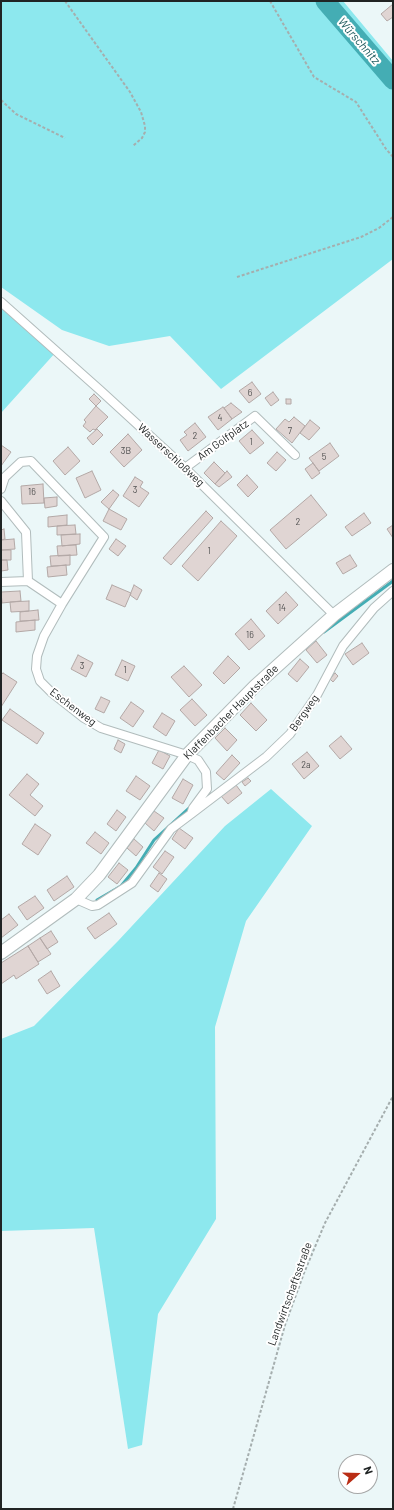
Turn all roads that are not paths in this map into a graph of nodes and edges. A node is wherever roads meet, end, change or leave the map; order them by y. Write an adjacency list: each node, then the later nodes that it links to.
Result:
1 (1, 302): 3 (street, Wasserschloßweg)
2 (295, 455): 3 (street, Am Golfplatz)
3 (185, 468): 11 (street, Wasserschloßweg)
4 (1, 489): 10 (street, Eschenweg)
5 (1, 501): 7 (street)
6 (393, 570): 11 (street, Klaffenbacher Hauptstraße)
7 (28, 581): 8 (street); 10 (street)
8 (1, 582)
9 (393, 591): 13 (street, Bergweg)
10 (62, 604): 12 (street, Eschenweg)
11 (334, 615): 12 (street, Klaffenbacher Hauptstraße)
12 (193, 758): 13 (street, Bergweg); 14 (street, Klaffenbacher Hauptstraße)
13 (191, 814): 14 (street, Bergweg)
14 (76, 899): 15 (street, Klaffenbacher Hauptstraße)
15 (1, 953)

